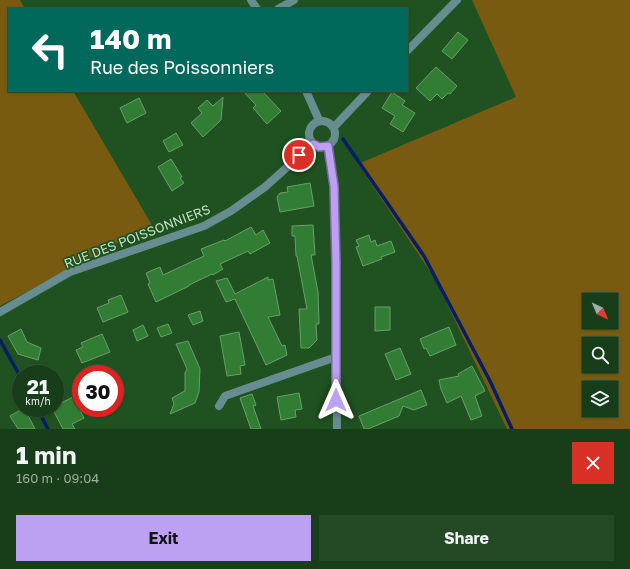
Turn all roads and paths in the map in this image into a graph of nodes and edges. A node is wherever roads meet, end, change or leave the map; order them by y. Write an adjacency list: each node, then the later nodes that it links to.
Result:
1 (294, 0): 3 (street)
2 (457, 0): 4 (street)
3 (280, 8)
4 (408, 50)
5 (306, 92): 7 (street)
6 (367, 92): 8 (street)
7 (319, 120): 8 (street); 9 (street)
8 (334, 127): 10 (street)
9 (313, 144): 10 (street); 11 (street, RUE DES POISSONNIERS)
10 (328, 146): 12 (street)
11 (0, 312)
12 (336, 357): 13 (street); 14 (street)
13 (219, 406)
14 (336, 429)

